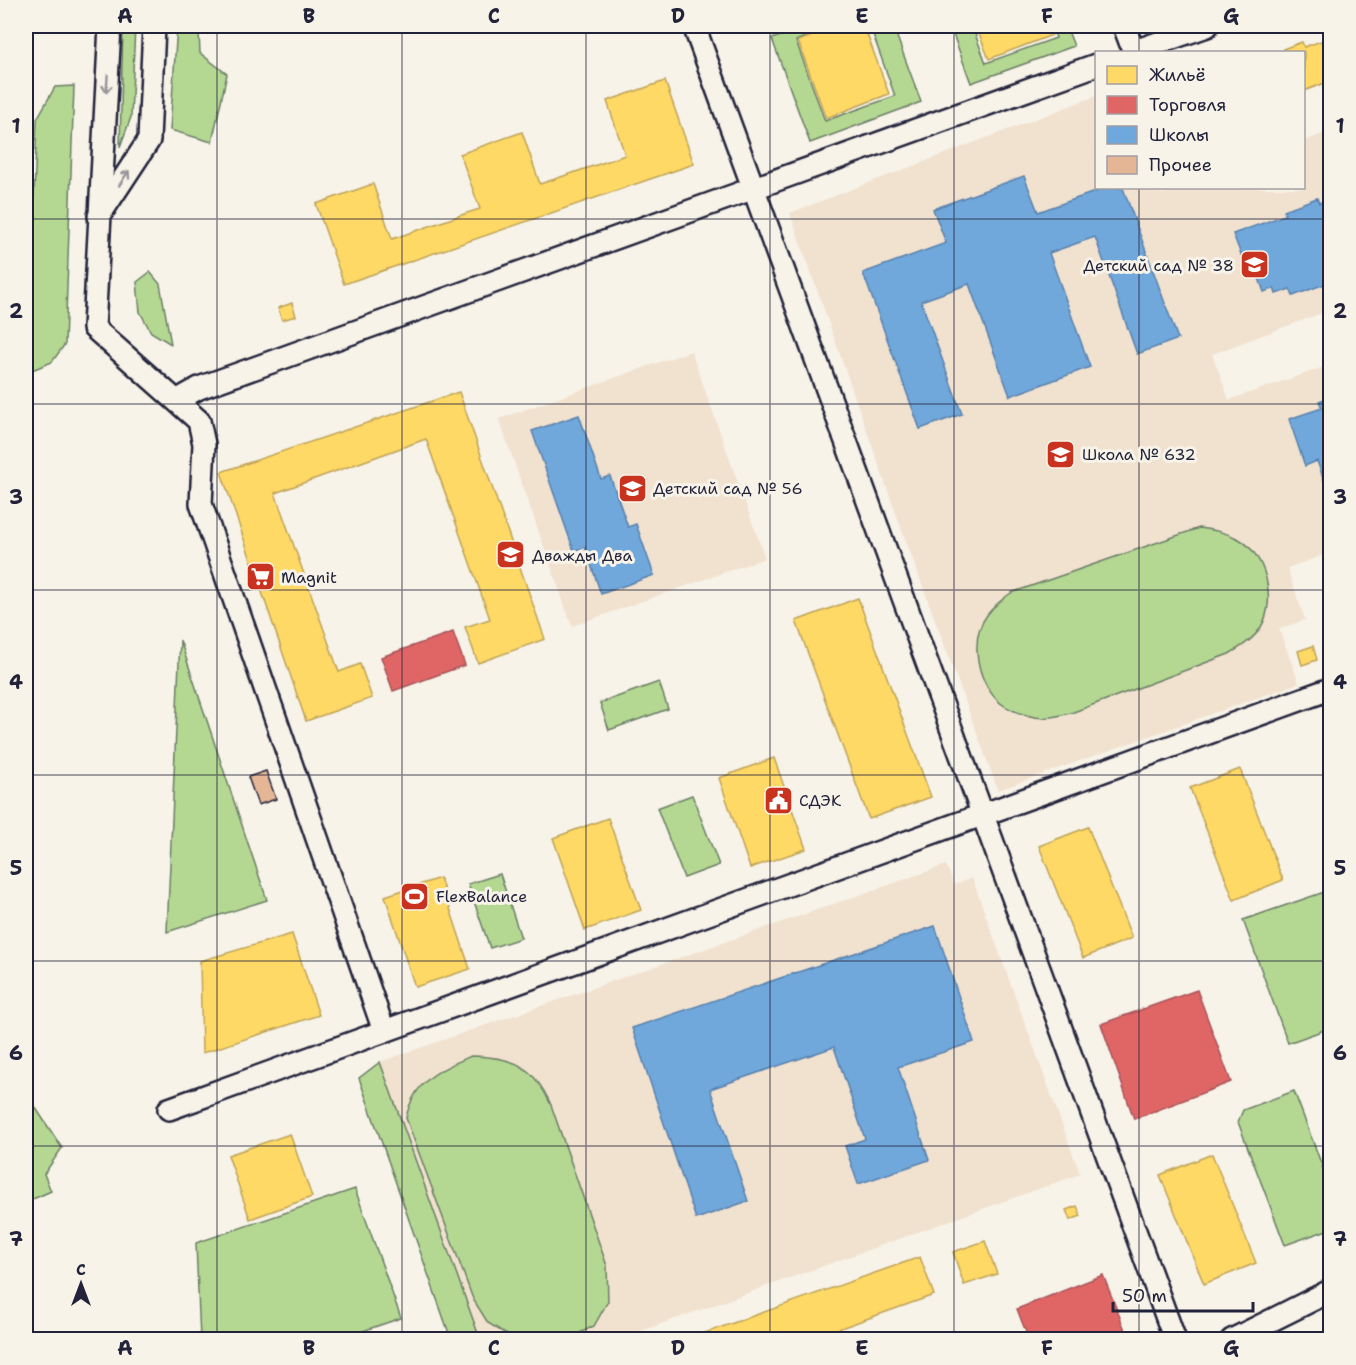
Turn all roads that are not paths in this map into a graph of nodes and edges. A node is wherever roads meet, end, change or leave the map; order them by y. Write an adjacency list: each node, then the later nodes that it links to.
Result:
1 (110, 26): 10 (street, one-way to 10)
2 (154, 26): 10 (street, one-way to 2)
3 (694, 26): 9 (street)
4 (1124, 26): 6 (street)
5 (1208, 26): 7 (street)
6 (1133, 51)
7 (1136, 51)
8 (1095, 65): 9 (street)
9 (754, 189): 11 (street); 13 (street)
10 (98, 216): 11 (street)
11 (178, 400): 14 (street)
12 (1330, 689): 13 (street)
13 (983, 815): 14 (street); 17 (street)
14 (384, 1031): 15 (street)
15 (169, 1109)
16 (1330, 1291): 18 (street)
17 (1174, 1340)
18 (1232, 1340)

